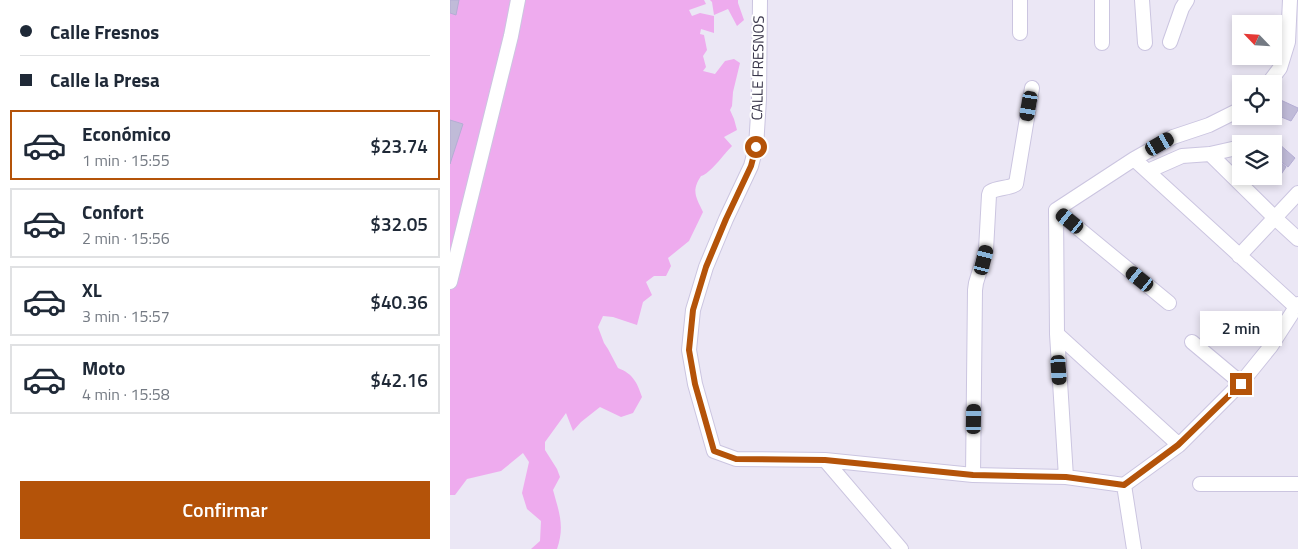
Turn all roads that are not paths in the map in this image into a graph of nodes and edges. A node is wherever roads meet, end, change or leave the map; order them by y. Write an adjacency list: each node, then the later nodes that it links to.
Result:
1 (518, 0): 24 (street)
2 (760, 0): 31 (street, CALLE FRESNOS)
3 (1020, 0): 8 (street)
4 (1102, 0): 10 (street)
5 (1142, 0): 11 (street)
6 (1187, 0): 9 (street)
7 (1290, 0): 12 (street)
8 (1020, 33)
9 (1170, 42)
10 (1102, 43)
11 (1144, 43)
12 (1275, 75)
13 (1032, 88): 32 (street)
14 (1232, 114): 17 (street)
15 (1232, 149): 16 (street)
16 (1210, 154): 18 (street); 21 (street)
17 (1134, 159): 18 (street); 20 (street)
18 (1148, 172): 23 (street)
19 (1298, 193): 21 (street)
20 (1056, 210): 25 (street); 27 (street)
21 (1274, 218): 22 (street); 23 (street)
22 (1298, 240)
23 (1239, 256): 26 (street)
24 (450, 282)
25 (1169, 303)
26 (1297, 306): 29 (street)
27 (1057, 334): 30 (street); 33 (street)
28 (1192, 342): 29 (street)
29 (1241, 384): 30 (street)
30 (1178, 445): 36 (street)
31 (825, 460): 32 (street); 37 (street)
32 (973, 475): 33 (street)
33 (1066, 477): 36 (street)
34 (1200, 484): 35 (street)
35 (1298, 484)
36 (1124, 485): 38 (street)
37 (901, 549)
38 (1134, 549)

